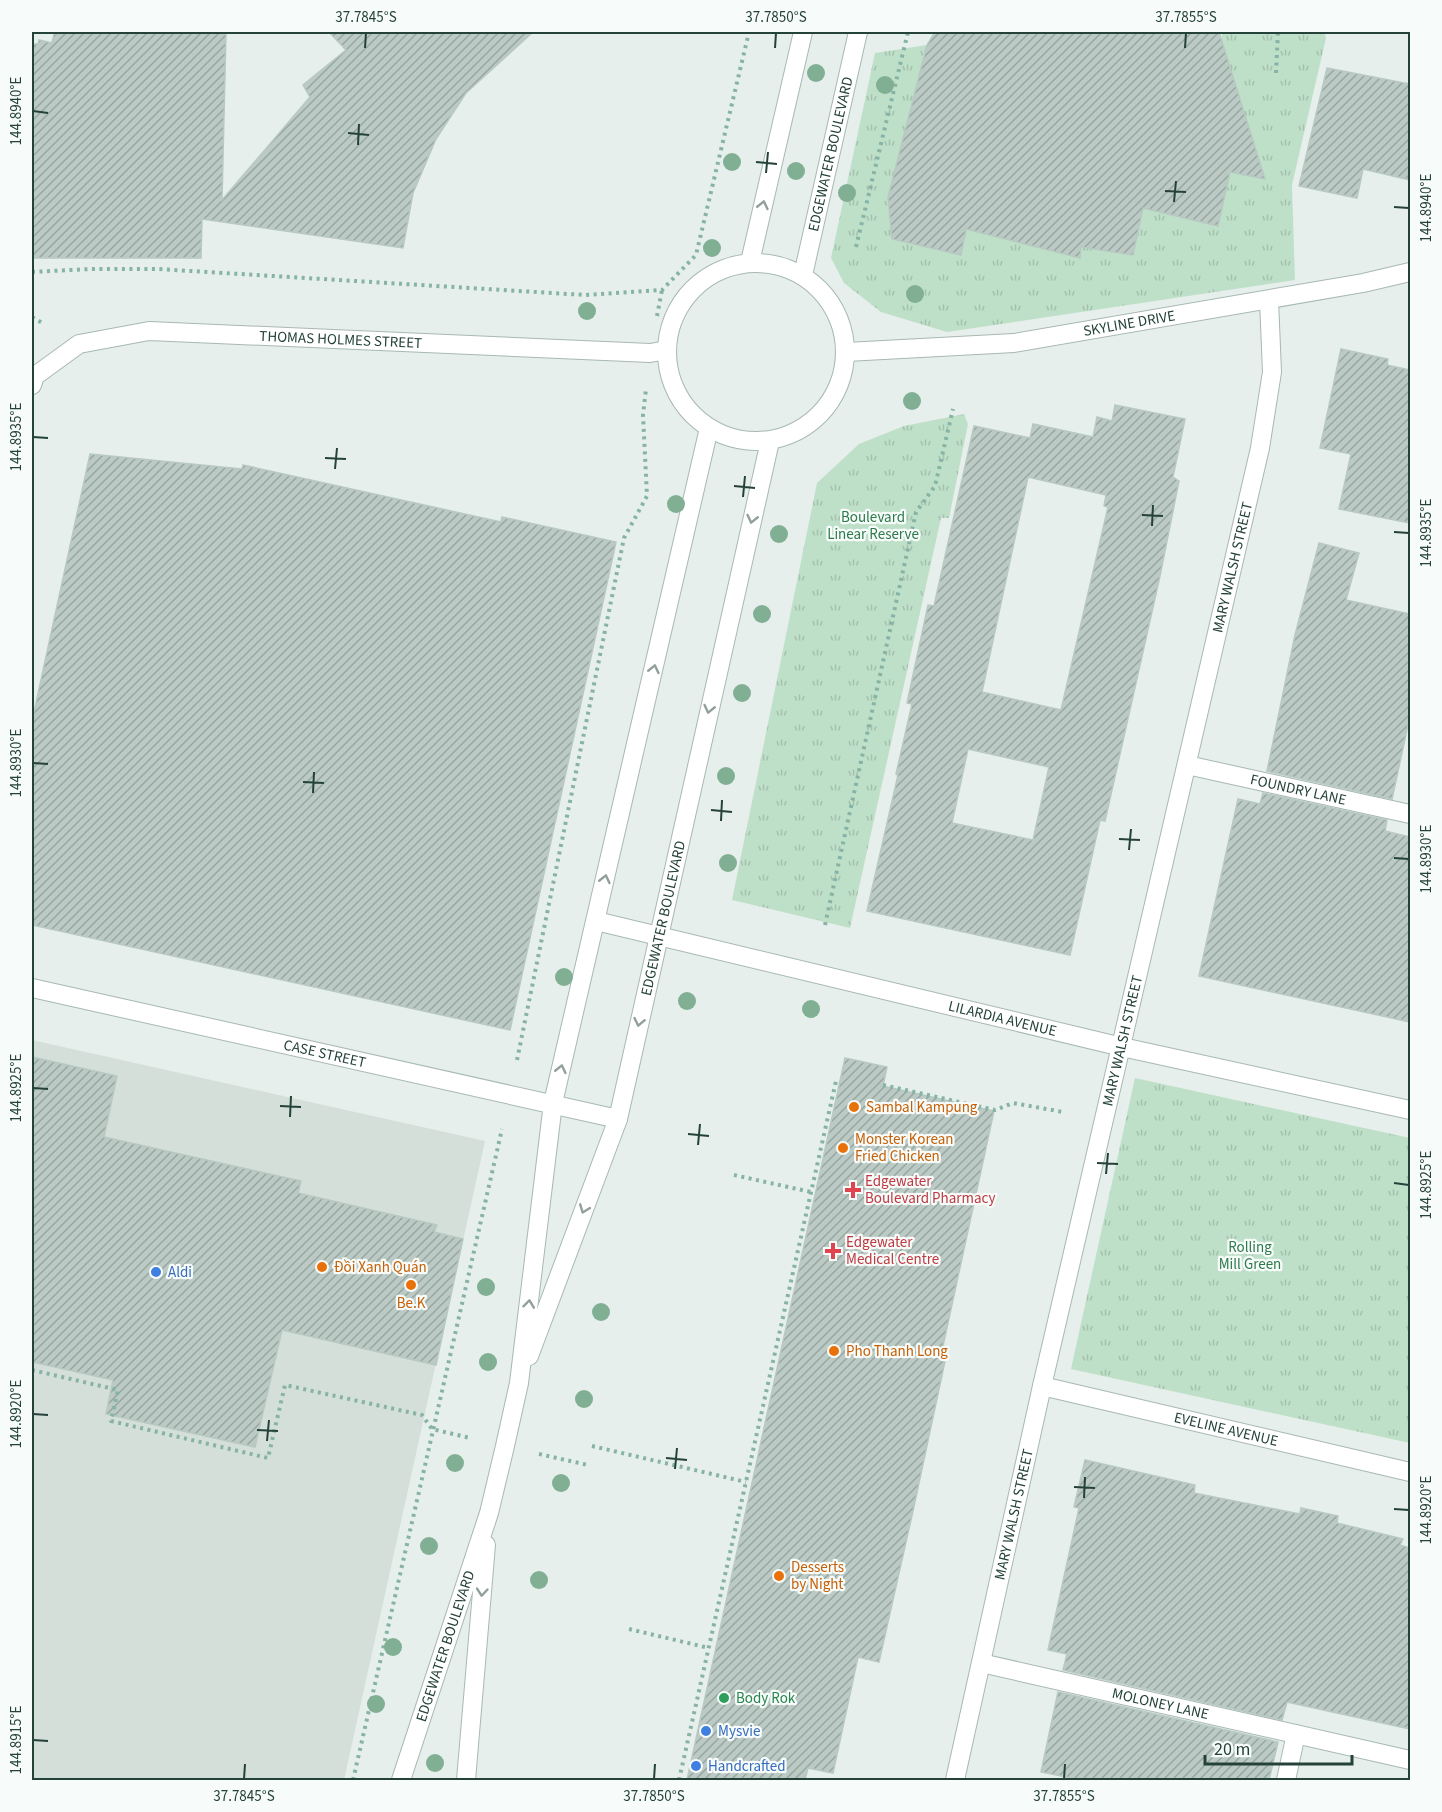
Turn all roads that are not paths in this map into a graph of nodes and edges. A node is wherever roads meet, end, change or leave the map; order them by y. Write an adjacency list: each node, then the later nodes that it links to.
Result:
1 (802, 32): 3 (street, one-way to 1)
2 (858, 32): 5 (street, EDGEWATER BOULEVARD)
3 (750, 262): 5 (street); 7 (street)
4 (1410, 272): 6 (street, SKYLINE DRIVE)
5 (803, 275): 8 (street)
6 (1269, 300): 8 (street, SKYLINE DRIVE); 12 (street, MARY WALSH STREET)
7 (658, 352): 9 (street, THOMAS HOLMES STREET); 10 (street)
8 (846, 352): 11 (street)
9 (32, 385)
10 (709, 428): 11 (street); 14 (street, EDGEWATER BOULEVARD, one-way to 10)
11 (770, 441): 15 (street, EDGEWATER BOULEVARD, one-way to 15)
12 (1187, 765): 13 (street, FOUNDRY LANE); 17 (street, MARY WALSH STREET)
13 (1410, 814)
14 (596, 921): 15 (street, LILARDIA AVENUE); 18 (street, EDGEWATER BOULEVARD, one-way to 14)
15 (658, 936): 17 (street, LILARDIA AVENUE); 20 (street, EDGEWATER BOULEVARD, one-way to 20)
16 (32, 988): 18 (street, CASE STREET)
17 (1122, 1047): 19 (street, LILARDIA AVENUE); 22 (street, MARY WALSH STREET)
18 (553, 1103): 20 (street, CASE STREET); 21 (street, EDGEWATER BOULEVARD, one-way to 18)
19 (1410, 1110)
20 (618, 1119): 21 (street, EDGEWATER BOULEVARD, one-way to 21)
21 (519, 1383): 24 (street, EDGEWATER BOULEVARD)
22 (1042, 1386): 23 (street, EVELINE AVENUE); 25 (street, MARY WALSH STREET)
23 (1410, 1472)
24 (489, 1513): 28 (street, EDGEWATER BOULEVARD); 29 (street, EDGEWATER BOULEVARD, one-way to 29)
25 (981, 1663): 26 (street, MOLONEY LANE); 30 (street, MARY WALSH STREET)
26 (1296, 1734): 27 (street, MOLONEY LANE); 31 (street)
27 (1410, 1760)
28 (402, 1780)
29 (466, 1780)
30 (955, 1780)
31 (1286, 1780)

